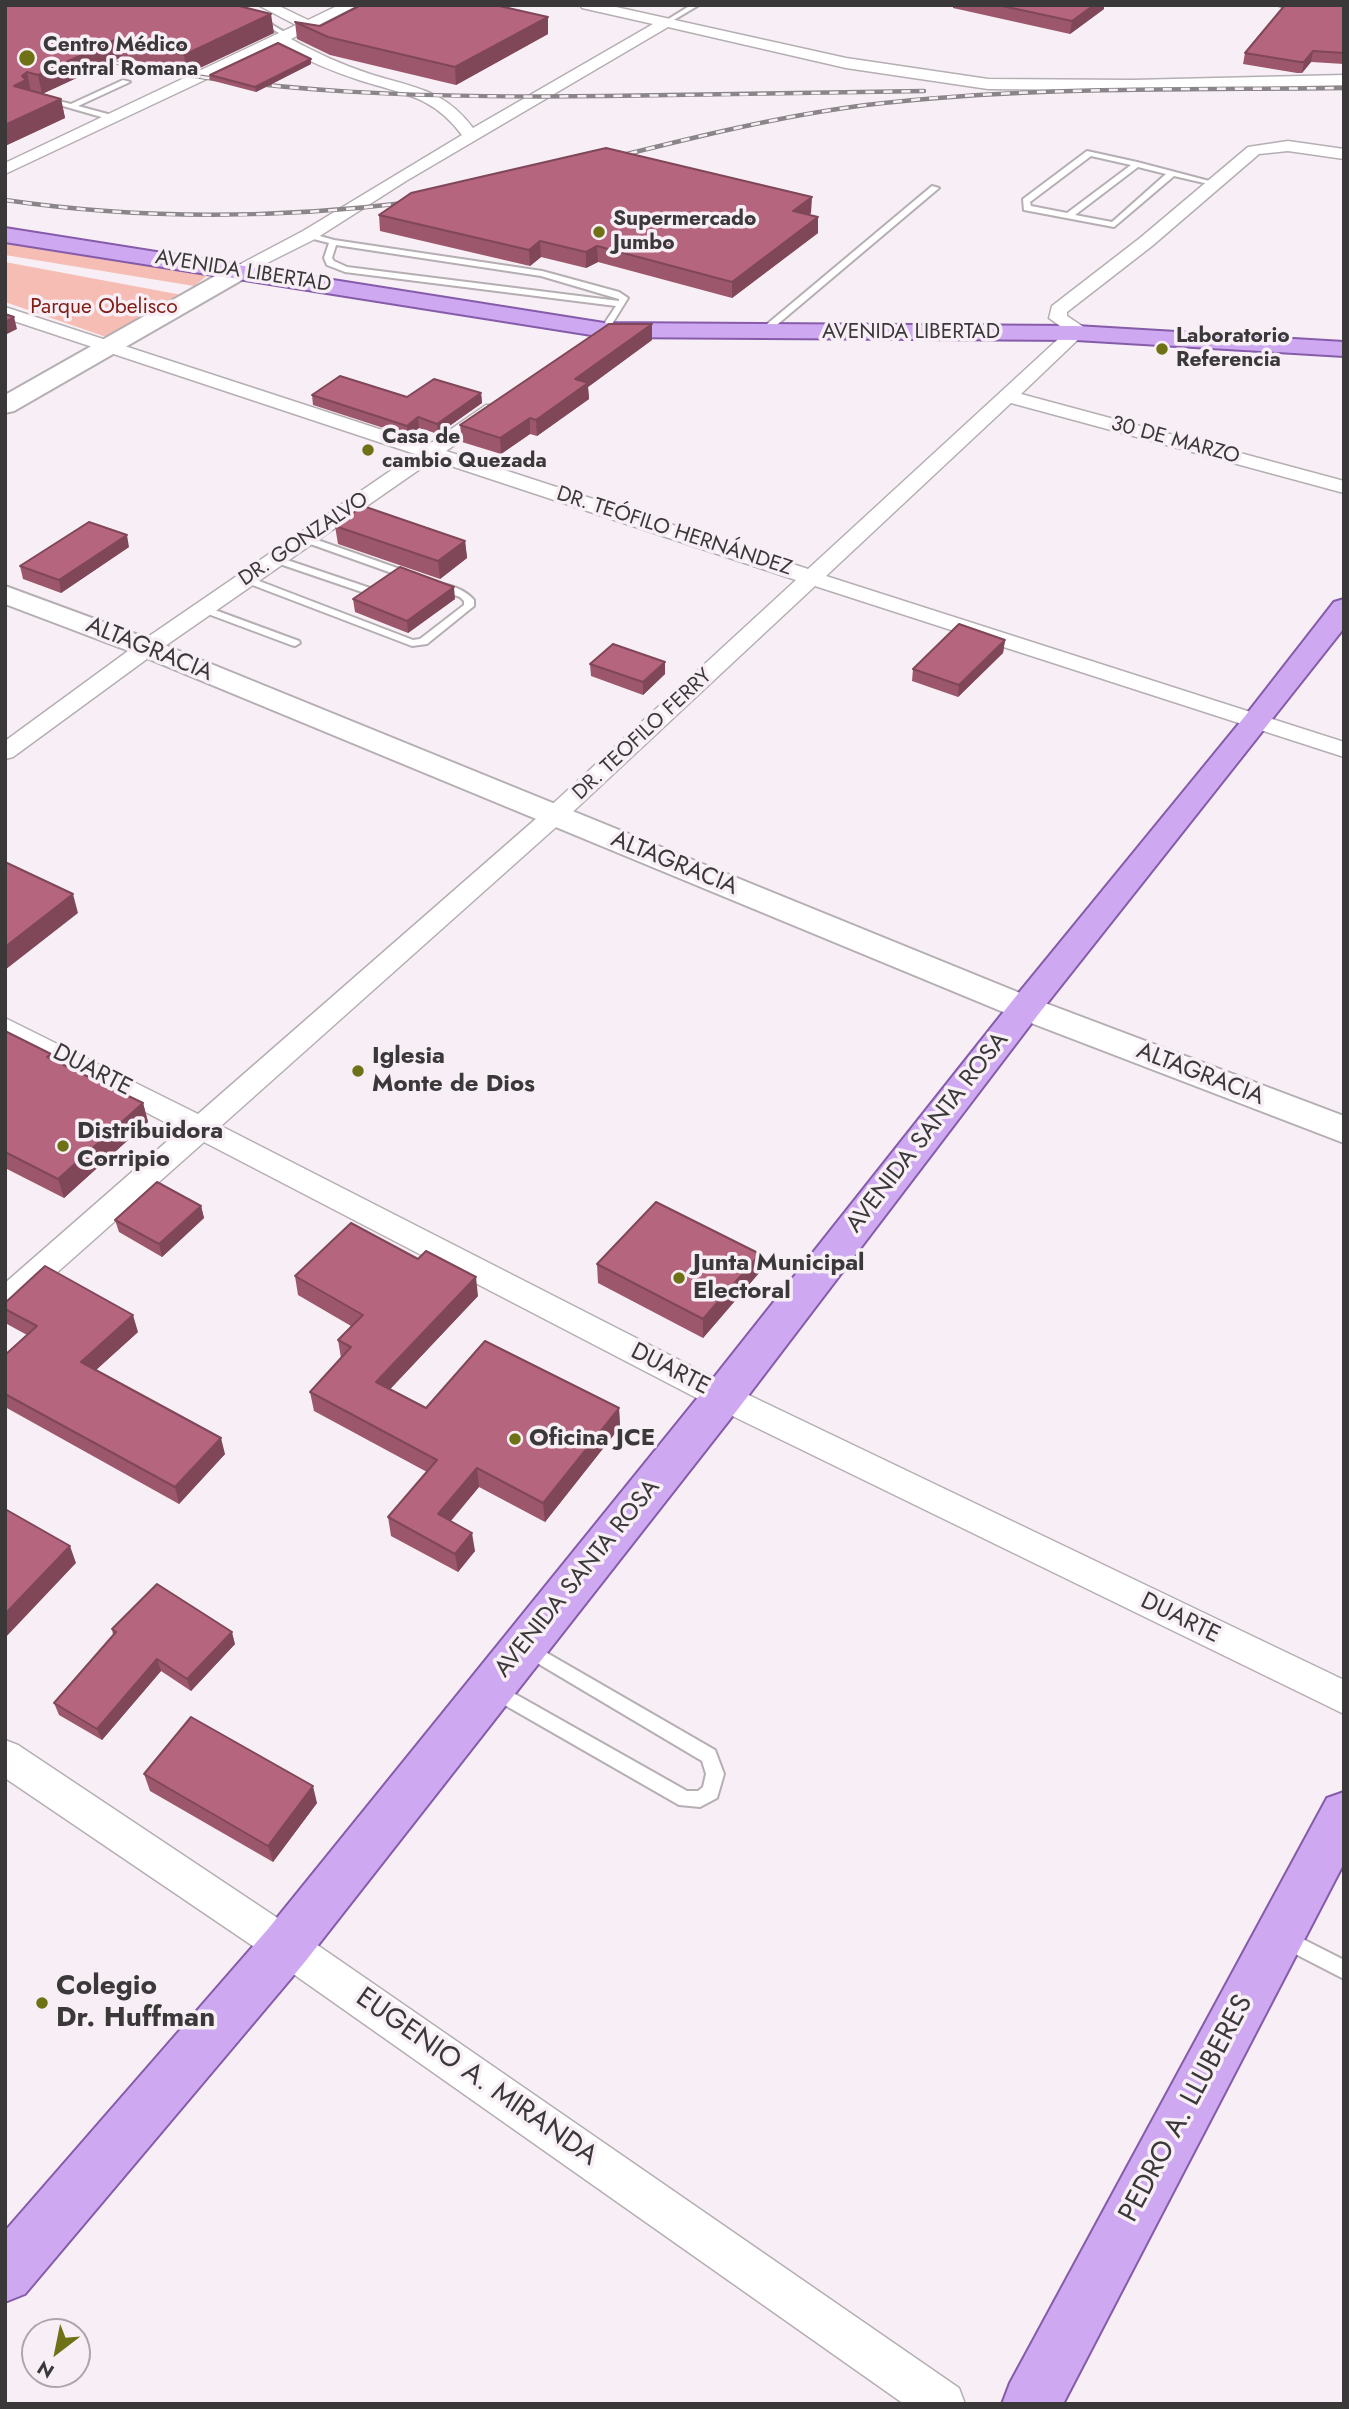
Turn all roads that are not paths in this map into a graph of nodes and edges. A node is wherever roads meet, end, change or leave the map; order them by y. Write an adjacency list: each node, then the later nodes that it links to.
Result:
1 (234, 5): 8 (lane)
2 (265, 5): 7 (street)
3 (352, 5): 7 (street)
4 (587, 5): 6 (street)
5 (696, 5): 6 (lane)
6 (665, 23): 9 (street); 14 (street)
7 (309, 26): 8 (street)
8 (284, 38): 13 (street); 14 (street)
9 (1344, 80)
10 (126, 82): 12 (lane)
11 (33, 96): 12 (lane)
12 (71, 107): 13 (lane)
13 (112, 118): 17 (street)
14 (470, 135): 22 (street)
15 (1344, 153): 19 (street)
16 (1137, 164): 18 (lane); 21 (lane); 21 (lane)
17 (5, 169)
18 (1172, 173): 19 (lane); 21 (lane)
19 (1213, 183): 33 (street)
20 (935, 188): 32 (lane)
21 (1067, 217)
22 (309, 234): 24 (lane); 26 (street)
23 (5, 235): 26 (main road, AVENIDA LIBERTAD)
24 (332, 242): 28 (lane); 28 (lane)
25 (5, 253): 27 (main road, AVENIDA LIBERTAD)
26 (239, 272): 27 (street); 29 (main road, AVENIDA LIBERTAD)
27 (210, 287): 29 (main road, AVENIDA LIBERTAD); 34 (street)
28 (622, 304): 31 (lane)
29 (480, 310): 31 (main road, AVENIDA LIBERTAD)
30 (5, 312): 34 (street, DR. TEÓFILO HERNÁNDEZ)
31 (604, 330): 32 (main road, AVENIDA LIBERTAD); 35 (street)
32 (763, 332): 33 (main road, AVENIDA LIBERTAD)
33 (1076, 333): 36 (main road, AVENIDA LIBERTAD); 38 (street, DR. TEOFILO FERRY)
34 (111, 345): 39 (street); 40 (street, DR. TEÓFILO HERNÁNDEZ)
35 (581, 346)
36 (1344, 349)
37 (513, 394): 40 (street, DR. GONZALVO)
38 (1006, 396): 41 (street, 30 DE MARZO); 45 (street, DR. TEOFILO FERRY)
39 (5, 407)
40 (433, 451): 42 (street, DR. GONZALVO); 45 (street, DR. TEÓFILO HERNÁNDEZ)
41 (1344, 486)
42 (306, 539): 43 (street, DR. GONZALVO); 44 (lane)
43 (275, 559): 46 (street, DR. GONZALVO); 48 (lane)
44 (415, 578)
45 (812, 578): 54 (street, DR. TEÓFILO HERNÁNDEZ); 57 (street, DR. TEOFILO FERRY)
46 (246, 579): 47 (lane); 51 (street, DR. GONZALVO)
47 (428, 582)
48 (366, 590)
49 (5, 594): 53 (street, ALTAGRACIA)
50 (1344, 608): 54 (main road, AVENIDA SANTA ROSA)
51 (204, 609): 52 (lane); 53 (street, DR. GONZALVO)
52 (295, 643)
53 (147, 648): 56 (street, DR. GONZALVO); 57 (street, ALTAGRACIA)
54 (1257, 721): 55 (street, DR. TEÓFILO HERNÁNDEZ); 58 (main road, AVENIDA SANTA ROSA)
55 (1344, 750)
56 (5, 752)
57 (555, 815): 58 (street, ALTAGRACIA); 60 (street, DR. TEOFILO FERRY)
58 (1025, 1008): 61 (street, ALTAGRACIA); 63 (main road, AVENIDA SANTA ROSA)
59 (5, 1027): 60 (street, DUARTE)
60 (200, 1127): 62 (street, DR. TEOFILO FERRY); 63 (street, DUARTE)
61 (1344, 1130)
62 (5, 1301)
63 (723, 1397): 64 (main road, AVENIDA SANTA ROSA); 66 (street, DUARTE)
64 (524, 1647): 65 (main road, AVENIDA SANTA ROSA); 65 (lane)
65 (491, 1689): 70 (main road, AVENIDA SANTA ROSA)
66 (1344, 1698)
67 (5, 1757): 70 (street, EUGENIO A. MIRANDA)
68 (1344, 1814): 69 (main road, PEDRO A. LLUBERES)
69 (1279, 1936): 71 (lane); 74 (main road, PEDRO A. LLUBERES)
70 (286, 1946): 72 (main road, AVENIDA SANTA ROSA); 73 (street, EUGENIO A. MIRANDA)
71 (1344, 1970)
72 (5, 2274)
73 (943, 2404)
74 (1031, 2404)

